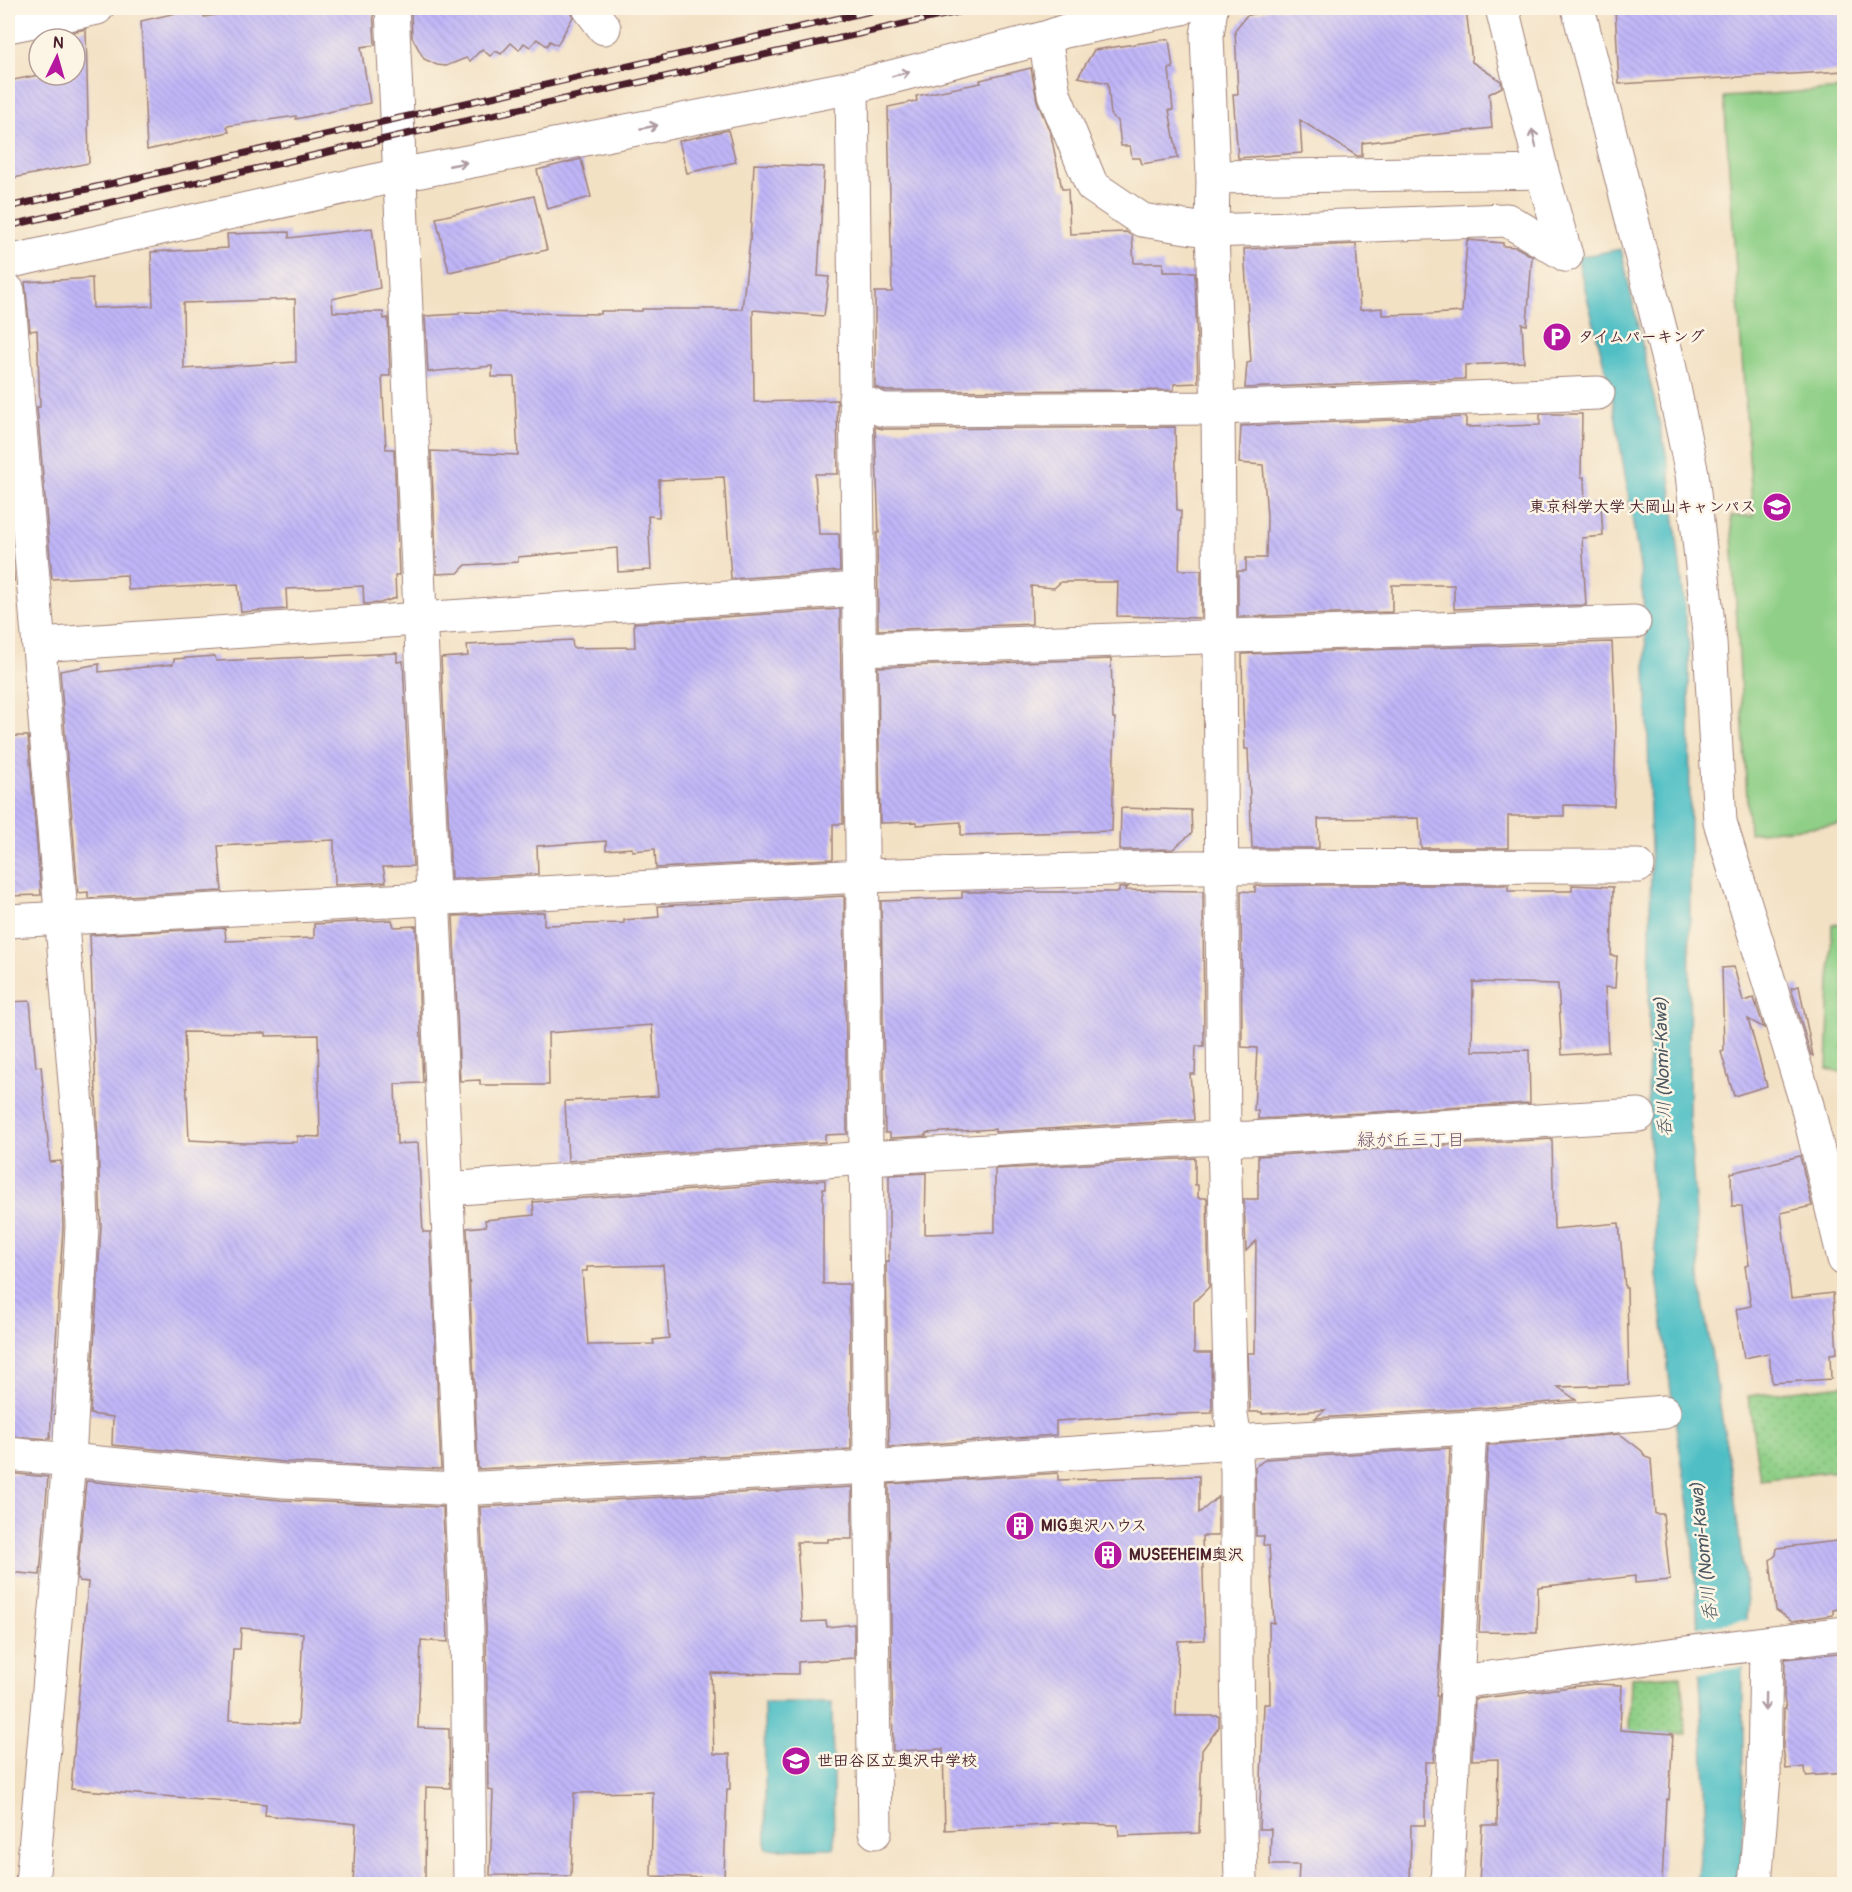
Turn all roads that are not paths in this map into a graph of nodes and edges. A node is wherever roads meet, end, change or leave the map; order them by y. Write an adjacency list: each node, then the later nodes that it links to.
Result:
1 (97, 8): 7 (street)
2 (392, 8): 11 (street)
3 (1182, 8): 8 (street)
4 (1211, 8): 12 (street)
5 (1502, 8): 10 (street, one-way to 5)
6 (1578, 8): 35 (street)
7 (8, 26)
8 (1045, 38): 9 (street, one-way to 8); 13 (street)
9 (852, 87): 11 (street, one-way to 9); 17 (street)
10 (1542, 172): 12 (street); 13 (street)
11 (400, 175): 14 (street); 20 (street)
12 (1213, 177): 13 (street)
13 (1212, 231): 18 (street)
14 (8, 262)
15 (8, 291): 23 (street)
16 (1598, 393): 18 (street)
17 (855, 399): 18 (street); 19 (street)
18 (1218, 408): 22 (street)
19 (858, 589): 20 (street); 24 (street)
20 (420, 619): 23 (street); 28 (street)
21 (1634, 622): 22 (street)
22 (1221, 637): 24 (street); 26 (street)
23 (39, 645): 29 (street)
24 (859, 649): 27 (street)
25 (1638, 866): 26 (street)
26 (1223, 867): 27 (street); 32 (street)
27 (862, 876): 28 (street); 33 (street)
28 (434, 898): 29 (street); 34 (street)
29 (60, 917): 30 (street); 40 (street)
30 (8, 921)
31 (1639, 1114): 32 (street)
32 (1224, 1139): 33 (street); 38 (street)
33 (866, 1158): 34 (street); 41 (street)
34 (447, 1189): 42 (street)
35 (1845, 1259)
36 (1664, 1412): 37 (street)
37 (1470, 1428): 38 (street); 45 (street)
38 (1235, 1442): 41 (street); 49 (street)
39 (8, 1454): 40 (street)
40 (69, 1460): 42 (street); 47 (street)
41 (870, 1467): 42 (street); 46 (street)
42 (460, 1489): 48 (street)
43 (1845, 1633): 44 (street)
44 (1762, 1643): 45 (street); 51 (street, one-way to 51)
45 (1458, 1682): 50 (street)
46 (875, 1832)
47 (32, 1884)
48 (470, 1884)
49 (1241, 1884)
50 (1447, 1884)
51 (1755, 1884)

